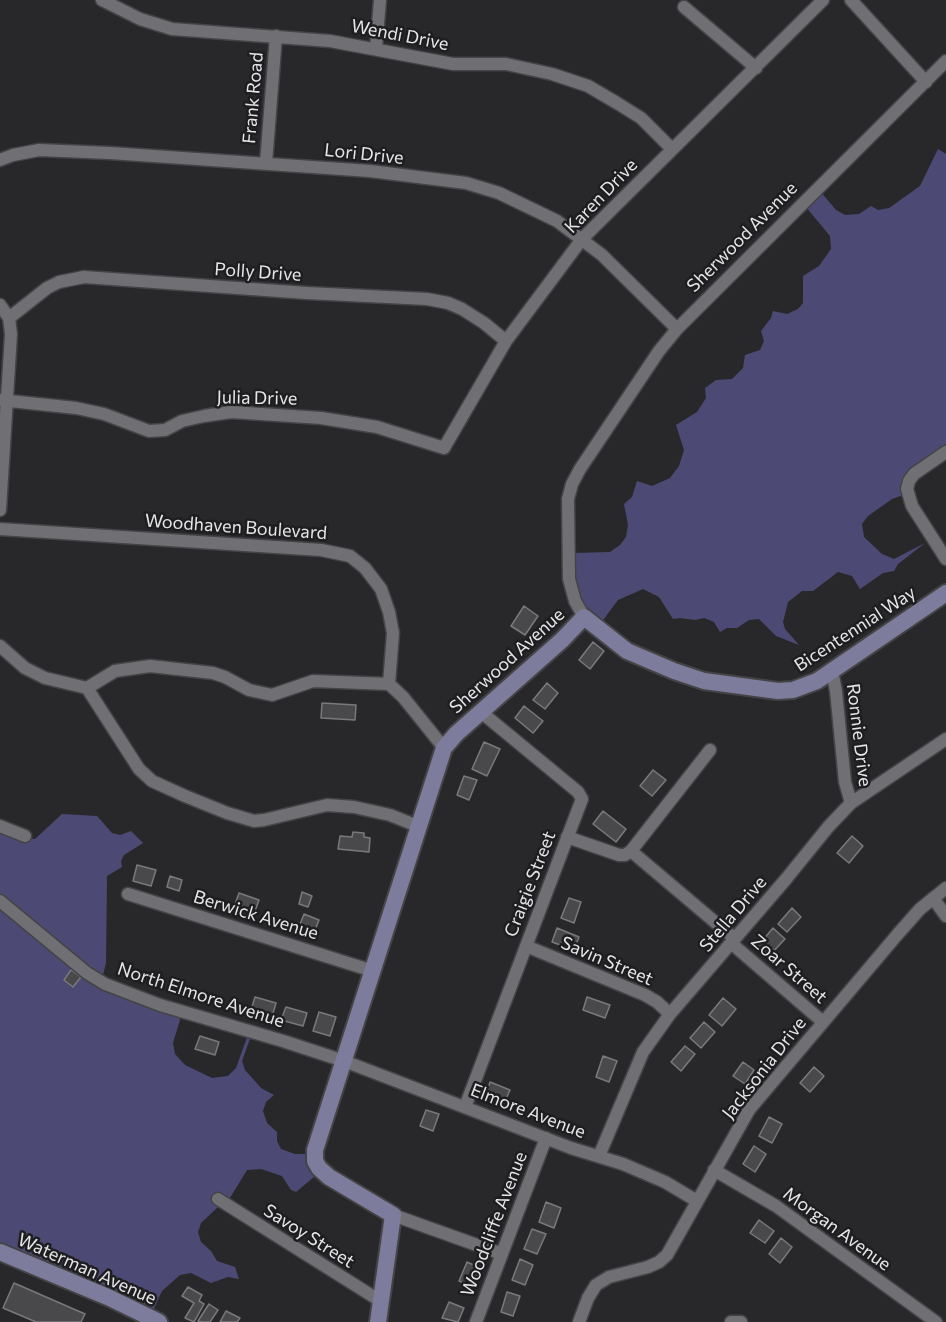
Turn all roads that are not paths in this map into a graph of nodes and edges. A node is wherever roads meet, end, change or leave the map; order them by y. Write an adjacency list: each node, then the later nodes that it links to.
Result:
1 (102, 0): 6 (street, Wendi Drive)
2 (380, 0): 7 (street)
3 (824, 0): 9 (street, Karen Drive)
4 (851, 0): 10 (street)
5 (684, 8): 9 (street)
6 (276, 36): 7 (street, Wendi Drive); 13 (street, Frank Road)
7 (376, 48): 11 (street, Wendi Drive)
8 (946, 61): 10 (street, Sherwood Avenue)
9 (756, 68): 11 (street, Karen Drive)
10 (926, 82): 17 (street, Sherwood Avenue)
11 (672, 149): 14 (street, Karen Drive)
12 (0, 160): 13 (street, Lori Drive)
13 (266, 163): 14 (street, Lori Drive)
14 (582, 238): 17 (street, Lori Drive); 18 (street, Karen Drive)
15 (0, 305): 16 (street)
16 (9, 318): 18 (street, Polly Drive); 19 (street)
17 (677, 329): 26 (street, Sherwood Avenue)
18 (506, 341): 20 (street, Karen Drive)
19 (3, 400): 20 (street, Julia Drive); 22 (street)
20 (444, 448)
21 (946, 452): 24 (street)
22 (0, 510)
23 (0, 529): 29 (street, Woodhaven Boulevard)
24 (946, 559)
25 (946, 593): 28 (street, Bicentennial Way)
26 (584, 617): 28 (street, Bicentennial Way); 31 (street, Sherwood Avenue)
27 (0, 646): 30 (street)
28 (832, 671): 35 (street, Ronnie Drive)
29 (389, 684): 30 (street); 33 (street)
30 (87, 688): 37 (street)
31 (481, 712): 33 (street, Sherwood Avenue); 39 (street, Craigie Street)
32 (946, 739): 35 (street, Stella Drive)
33 (444, 748): 37 (street, Sherwood Avenue)
34 (710, 750): 40 (street)
35 (851, 803): 46 (street, Stella Drive)
36 (0, 826): 38 (street)
37 (420, 827): 48 (street, Sherwood Avenue)
38 (25, 836)
39 (567, 837): 40 (street); 47 (street, Craigie Street)
40 (632, 851): 46 (street, Zoar Street)
41 (946, 888): 43 (street, Jacksonia Drive)
42 (128, 894): 48 (street, Berwick Avenue)
43 (933, 898): 45 (street); 50 (street, Jacksonia Drive)
44 (0, 901): 51 (street, North Elmore Avenue)
45 (946, 916)
46 (733, 941): 49 (street, Stella Drive); 50 (street, Zoar Street)
47 (526, 946): 49 (street, Savin Street); 52 (street, Craigie Street)
48 (373, 971): 51 (street, Sherwood Avenue)
49 (670, 1014): 54 (street, Stella Drive)
50 (823, 1022): 55 (street, Jacksonia Drive)
51 (344, 1061): 52 (street, Elmore Avenue); 58 (street, Sherwood Avenue)
52 (465, 1107): 53 (street, Elmore Avenue)
53 (546, 1138): 54 (street, Elmore Avenue); 60 (street, Woodcliffe Avenue)
54 (600, 1156): 57 (street, Elmore Avenue)
55 (714, 1170): 57 (street, Jacksonia Drive); 68 (street, Morgan Avenue)
56 (218, 1199): 61 (street, Savoy Street)
57 (697, 1201): 65 (street, Jacksonia Drive)
58 (393, 1215): 60 (street); 61 (street)
59 (0, 1252): 62 (street, Waterman Avenue)
60 (502, 1254): 64 (street, Woodcliffe Avenue)
61 (382, 1302): 63 (street)
62 (159, 1322)
63 (378, 1322)
64 (476, 1322)
65 (579, 1322)
66 (731, 1322): 67 (street)
67 (741, 1322)
68 (936, 1322)

